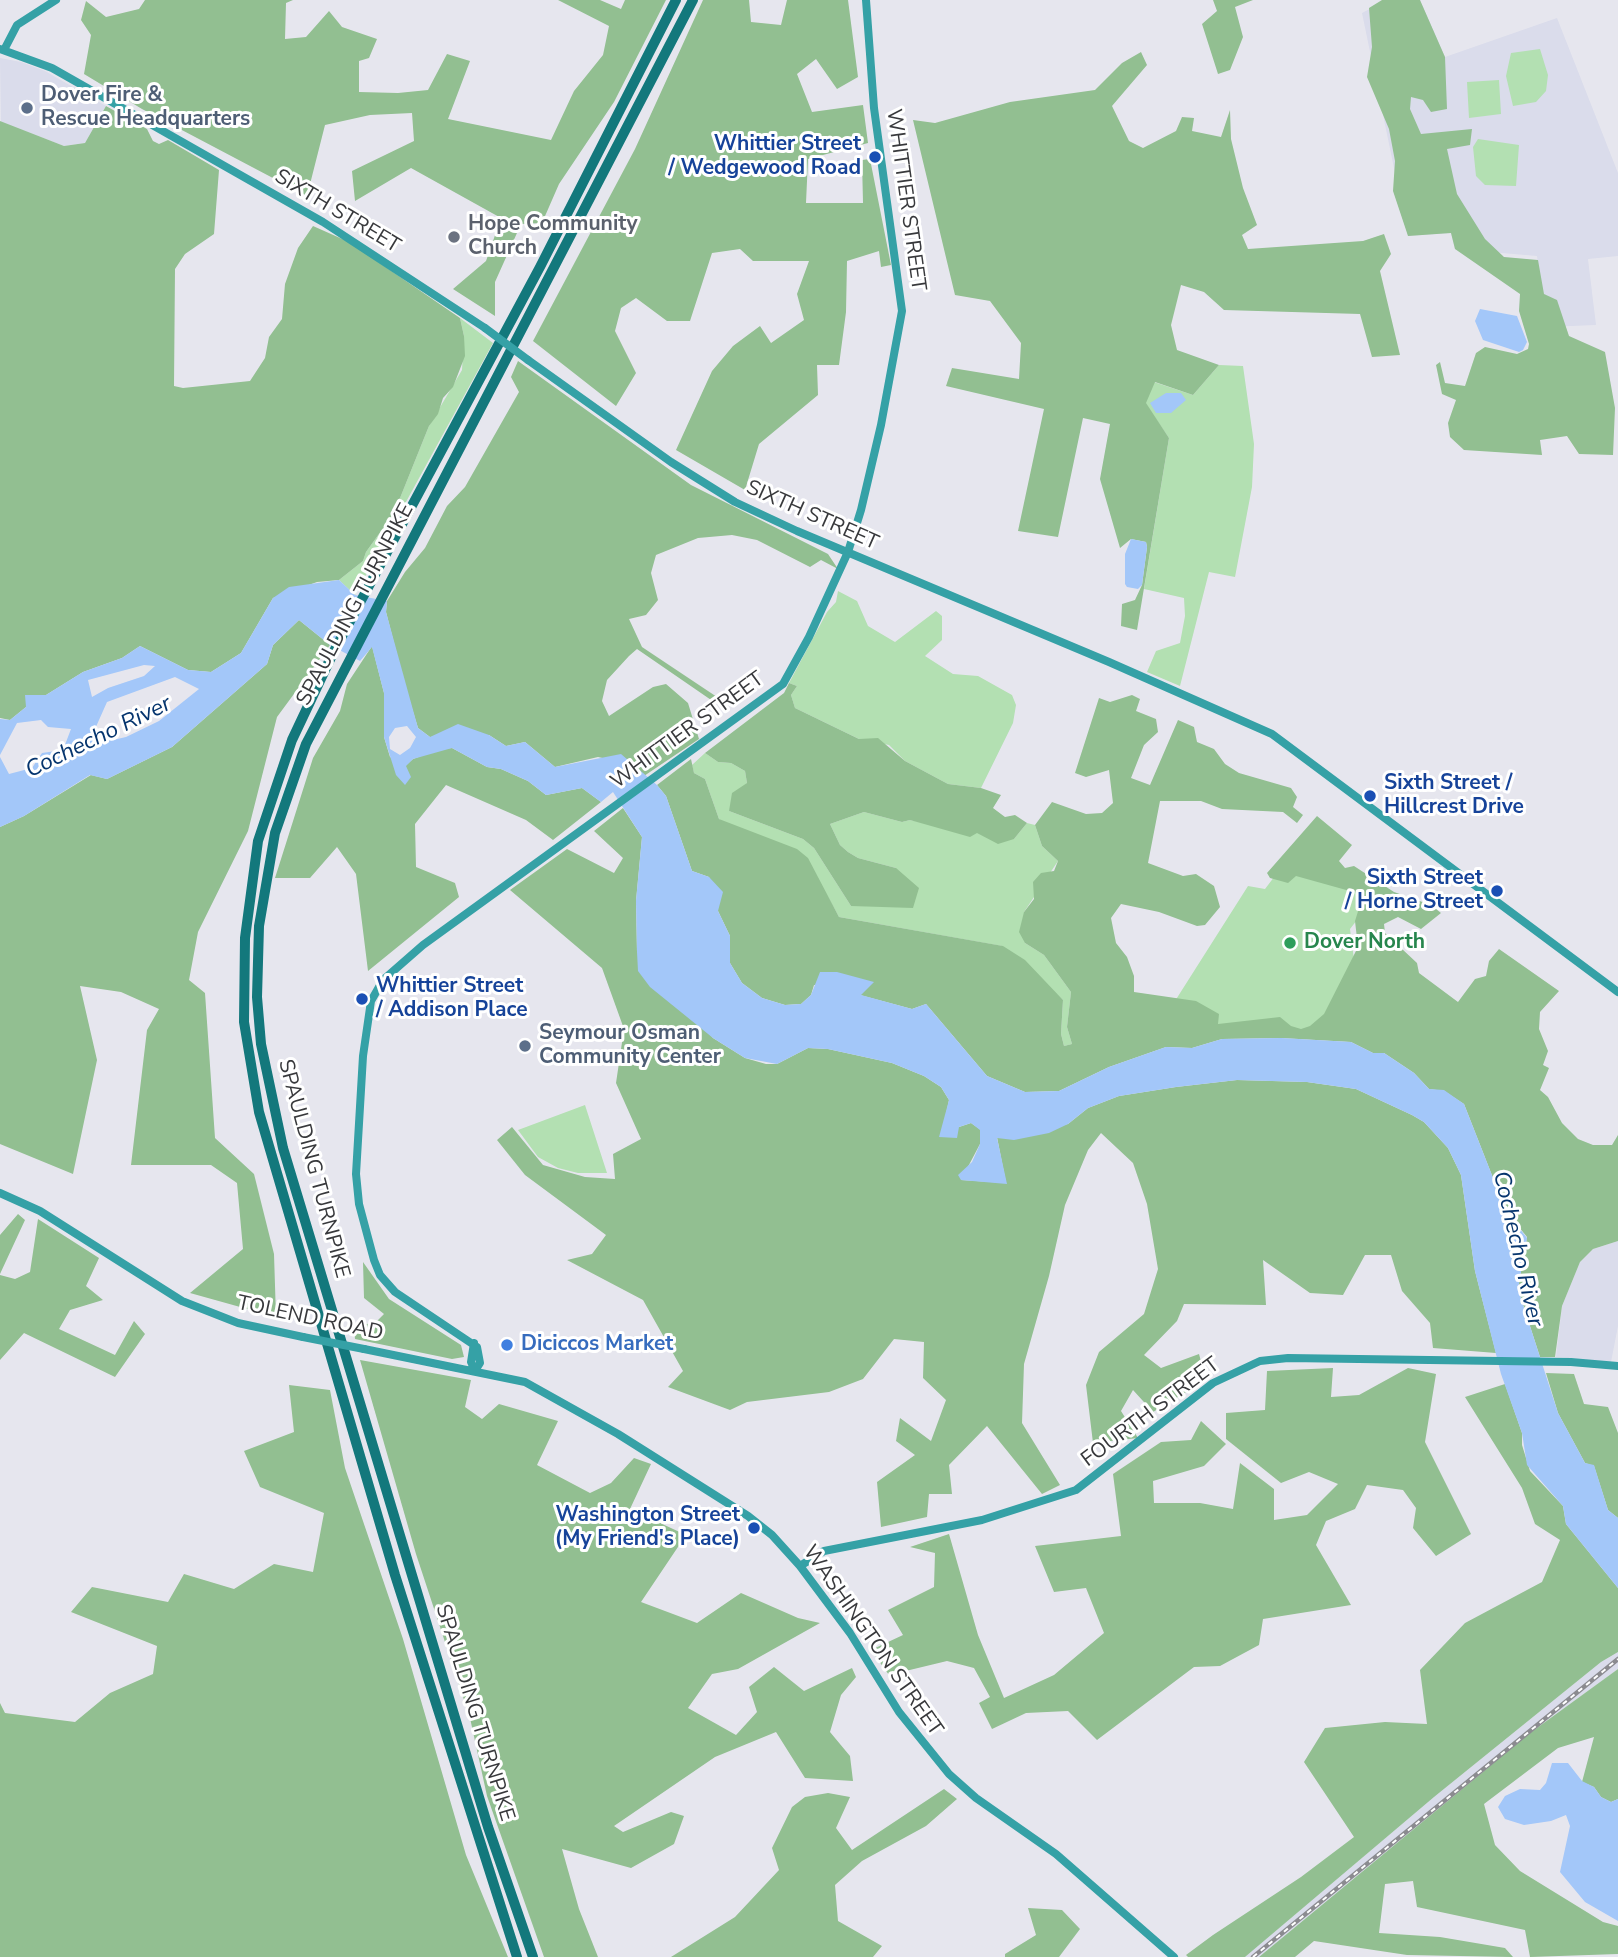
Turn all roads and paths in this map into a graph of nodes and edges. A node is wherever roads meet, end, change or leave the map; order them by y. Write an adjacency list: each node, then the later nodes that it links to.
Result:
1 (56, 0): 5 (street)
2 (676, 0): 12 (highway, SPAULDING TURNPIKE)
3 (693, 0): 13 (highway, SPAULDING TURNPIKE)
4 (866, 0): 6 (street, WHITTIER STREET)
5 (2, 50): 6 (street, SIXTH STREET, bridge)
6 (848, 552): 7 (street, SIXTH STREET); 10 (street, WHITTIER STREET)
7 (1618, 992)
8 (0, 1193): 10 (street, TOLEND ROAD, bridge)
9 (1618, 1366): 11 (street, FOURTH STREET)
10 (475, 1371): 11 (street, WASHINGTON STREET)
11 (800, 1566): 14 (street, WASHINGTON STREET)
12 (517, 1957)
13 (533, 1957)
14 (1174, 1957)

